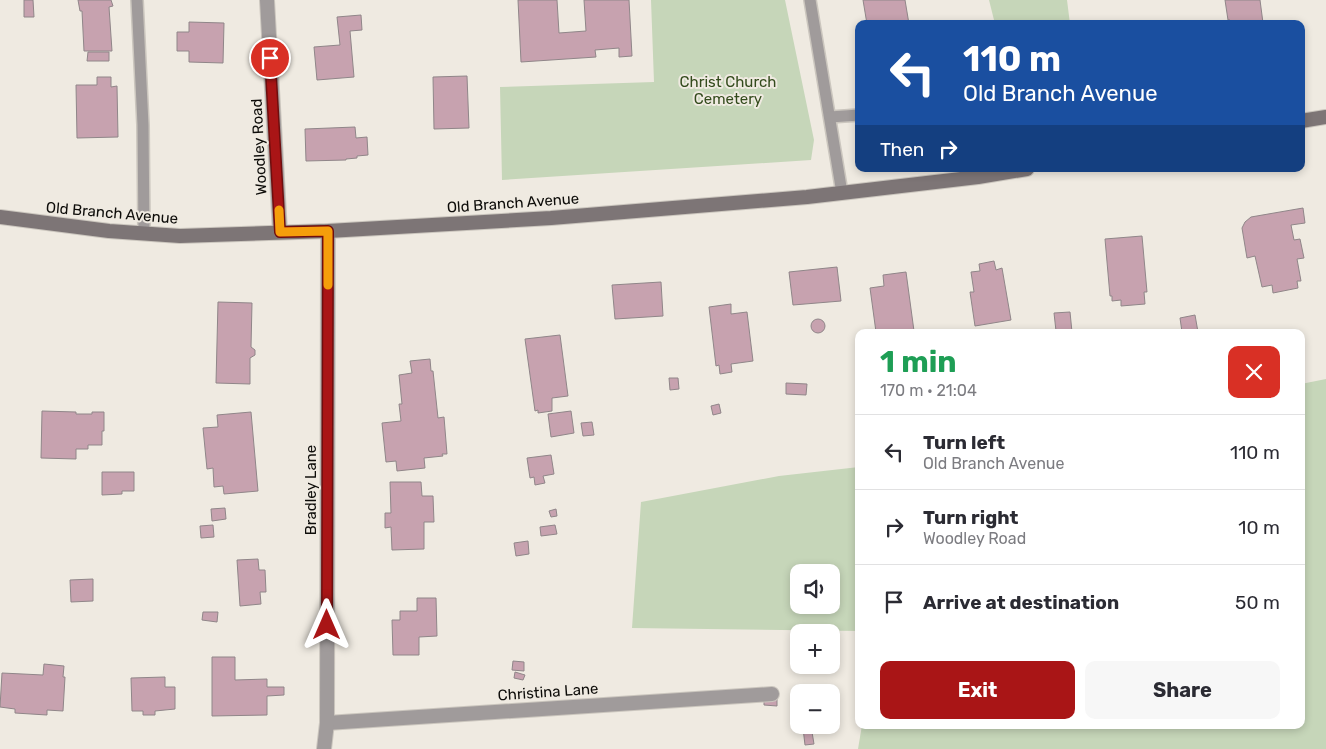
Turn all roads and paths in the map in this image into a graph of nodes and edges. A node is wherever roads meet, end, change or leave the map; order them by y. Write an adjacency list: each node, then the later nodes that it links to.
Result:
1 (136, 0): 14 (lane)
2 (267, 0): 13 (street, Woodley Road)
3 (810, 0): 5 (lane)
4 (855, 116): 5 (lane)
5 (830, 117): 10 (lane)
6 (1326, 117): 7 (main road)
7 (1305, 121)
8 (988, 172): 9 (main road, Old Branch Avenue)
9 (975, 173): 10 (main road, Old Branch Avenue)
10 (842, 193): 12 (main road, Old Branch Avenue)
11 (0, 217): 14 (main road, Old Branch Avenue)
12 (328, 231): 13 (main road, Old Branch Avenue); 16 (street, Bradley Lane)
13 (280, 232): 14 (main road, Old Branch Avenue)
14 (144, 234)
15 (772, 694): 16 (street, Christina Lane)
16 (327, 723): 17 (street, Bradley Lane)
17 (324, 749)

